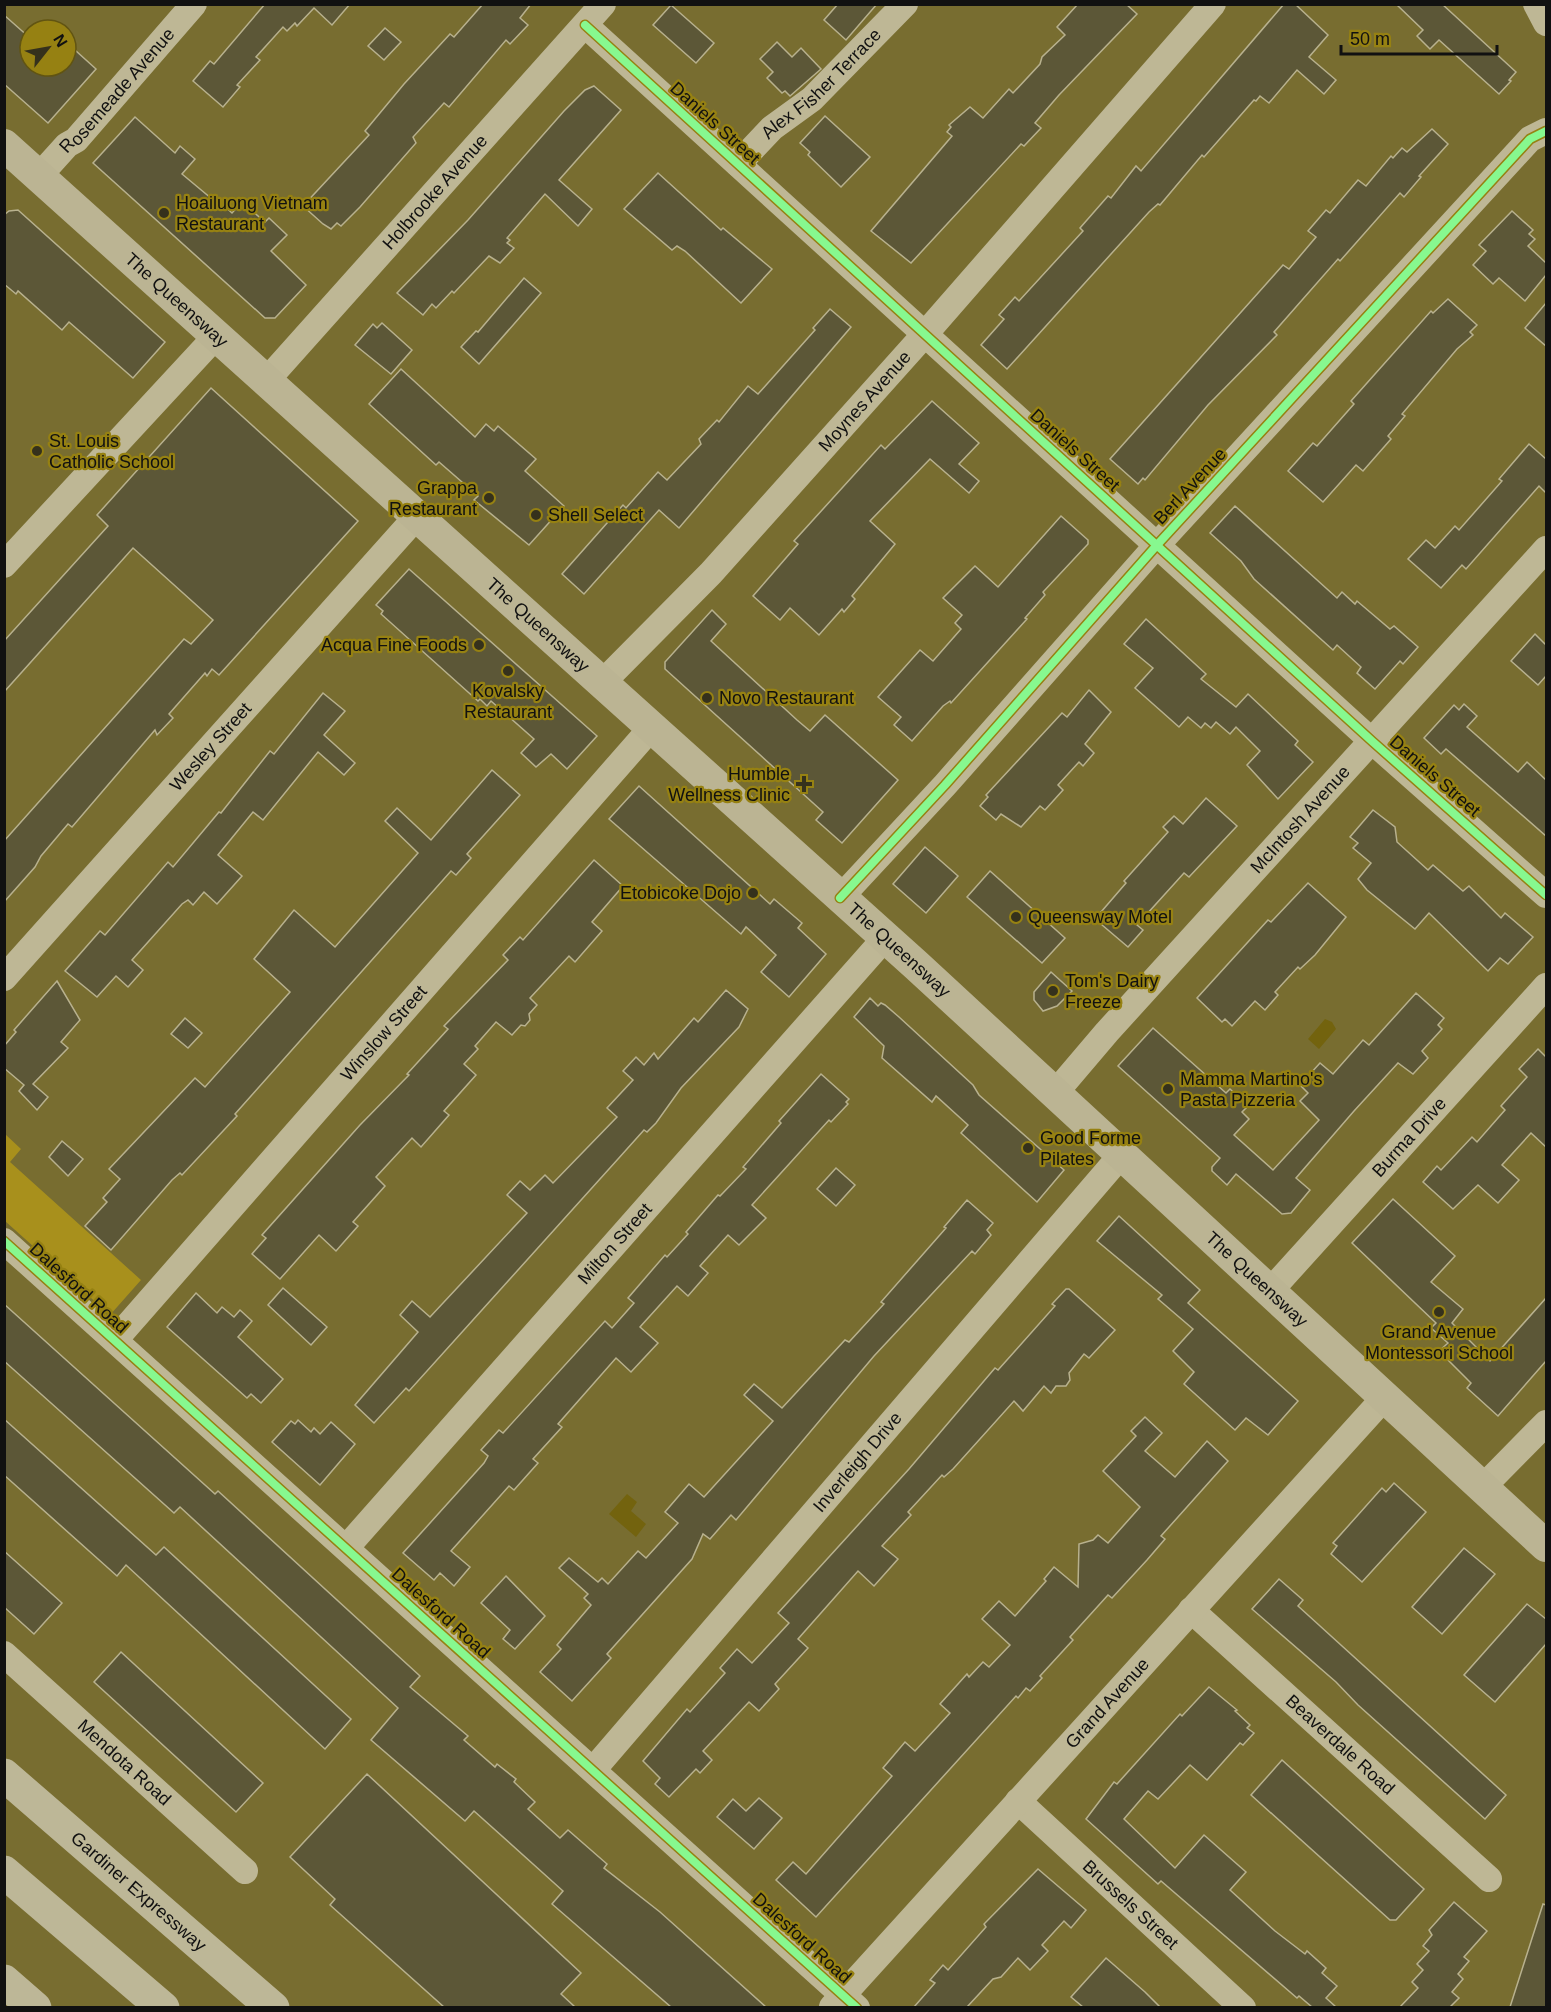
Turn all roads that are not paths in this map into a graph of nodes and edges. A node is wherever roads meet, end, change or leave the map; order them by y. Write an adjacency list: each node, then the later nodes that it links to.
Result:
1 (194, 4): 11 (street, Rosemeade Avenue)
2 (603, 4): 7 (street, Holbrooke Avenue)
3 (905, 4): 10 (street, Alex Fisher Terrace)
4 (1213, 4): 12 (street, Moynes Avenue)
5 (1536, 4): 6 (street)
6 (1546, 23)
7 (585, 25): 10 (street, Daniels Street); 14 (street, Holbrooke Avenue)
8 (1546, 131): 16 (street, Berl Avenue)
9 (8, 155): 11 (main road, The Queensway)
10 (738, 164): 12 (street, Daniels Street)
11 (39, 176): 13 (main road, The Queensway)
12 (925, 334): 16 (street, Daniels Street); 19 (street, Moynes Avenue)
13 (217, 335): 14 (main road, The Queensway); 18 (street)
14 (267, 380): 15 (main road, The Queensway)
15 (418, 515): 19 (main road, The Queensway); 25 (street, Wesley Street)
16 (1157, 545): 21 (street, Daniels Street); 23 (street, Berl Avenue)
17 (1546, 549): 21 (street, McIntosh Avenue)
18 (4, 565)
19 (603, 682): 20 (main road, The Queensway)
20 (652, 727): 23 (main road, The Queensway); 31 (street, Winslow Street)
21 (1373, 742): 22 (street, Daniels Street); 27 (street, McIntosh Avenue)
22 (1546, 895)
23 (840, 898): 24 (main road, The Queensway)
24 (885, 938): 27 (main road, The Queensway); 36 (street, Milton Street)
25 (4, 978)
26 (1546, 986): 30 (street, Burma Drive)
27 (1056, 1092): 28 (main road, The Queensway)
28 (1123, 1153): 30 (main road, The Queensway); 39 (street, Inverleigh Drive)
29 (4, 1241): 31 (street, Dalesford Road)
30 (1271, 1290): 32 (main road, The Queensway)
31 (115, 1340): 36 (street, Dalesford Road)
32 (1384, 1398): 34 (main road, The Queensway); 37 (street, Grand Avenue)
33 (1546, 1423): 34 (street)
34 (1482, 1488): 35 (main road, The Queensway)
35 (1546, 1546)
36 (346, 1548): 39 (street, Dalesford Road)
37 (1191, 1610): 41 (street, Grand Avenue); 44 (street, Beaverdale Road)
38 (4, 1654): 42 (street, Mendota Road)
39 (593, 1770): 46 (street, Dalesford Road)
40 (4, 1775): 49 (highway, Gardiner Expressway)
41 (1018, 1801): 46 (street, Grand Avenue); 50 (street, Brussels Street)
42 (245, 1871)
43 (4, 1872): 48 (highway)
44 (1489, 1879)
45 (4, 1981): 47 (highway)
46 (843, 2003)
47 (35, 2007)
48 (163, 2007)
49 (273, 2007)
50 (1243, 2007)

